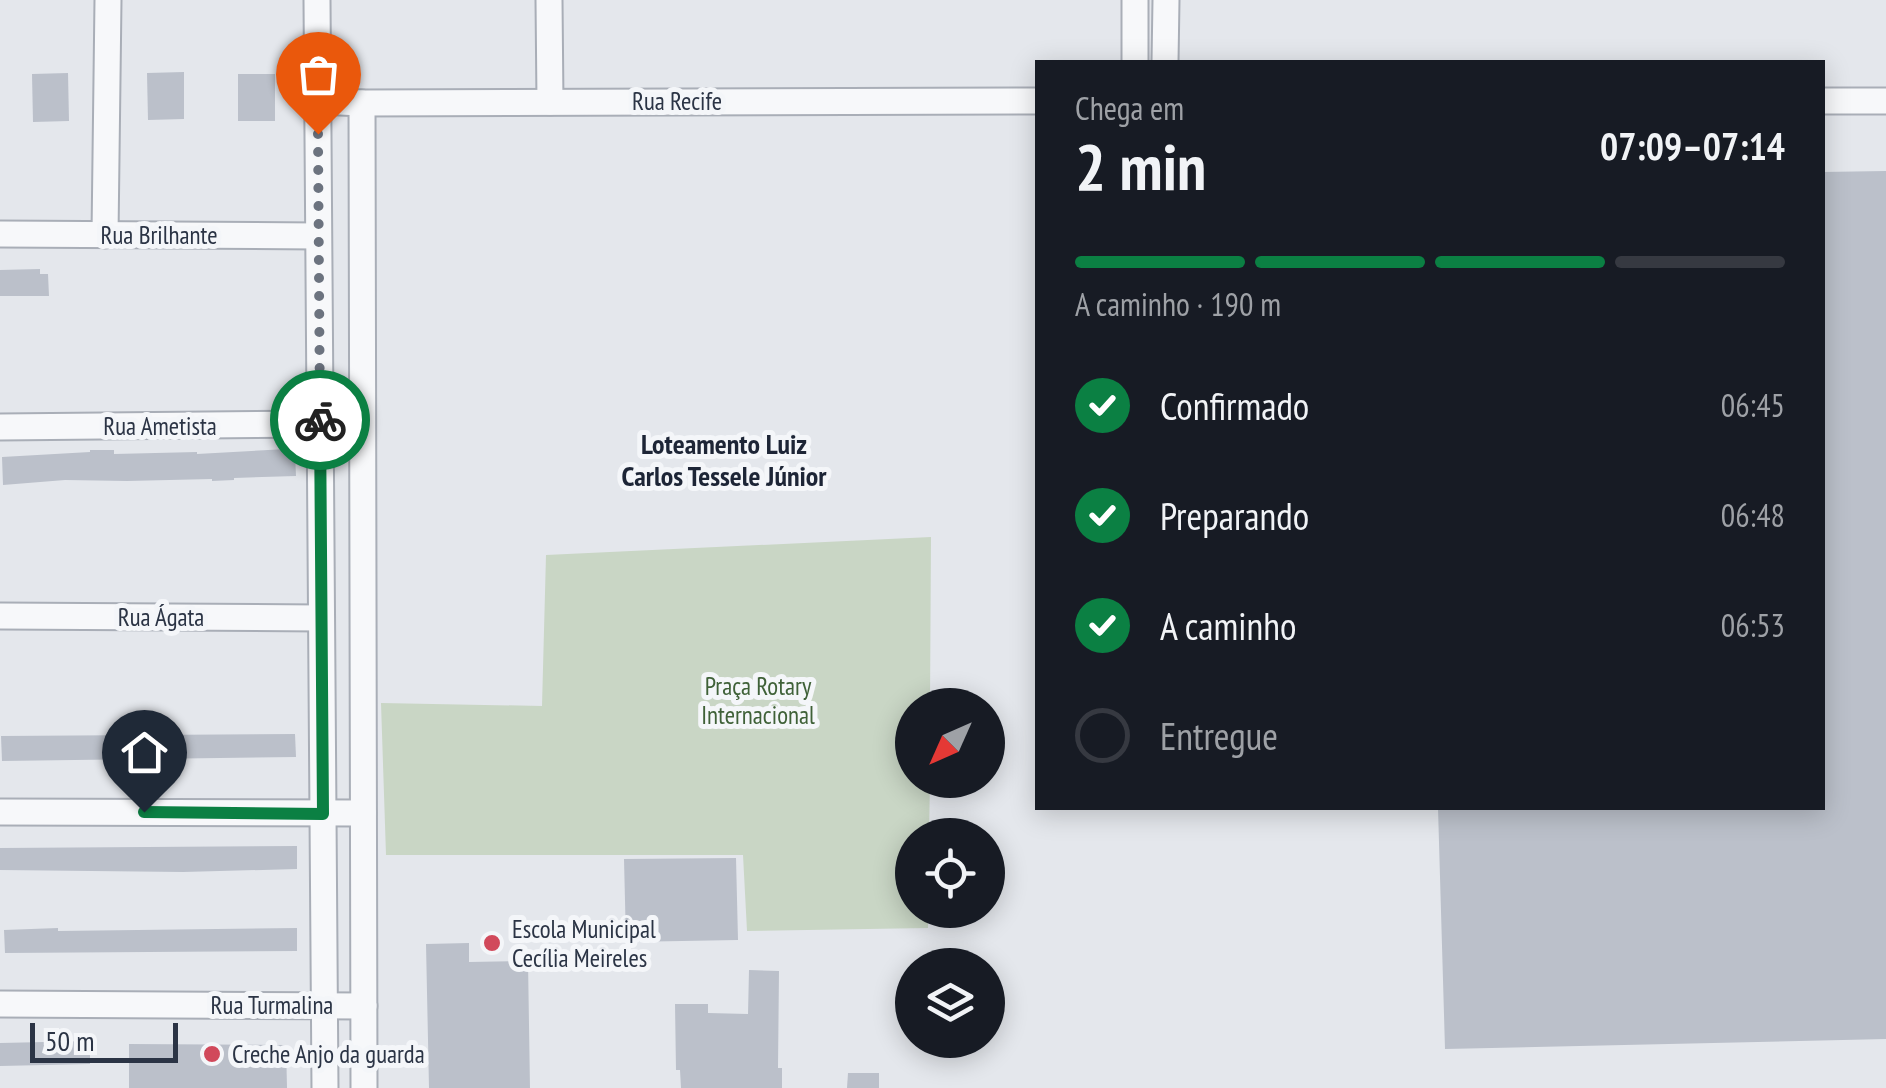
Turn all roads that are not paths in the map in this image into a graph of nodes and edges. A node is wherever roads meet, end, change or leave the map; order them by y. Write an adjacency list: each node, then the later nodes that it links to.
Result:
1 (108, 0): 15 (street)
2 (318, 0): 8 (street)
3 (550, 0): 13 (street)
4 (1135, 0): 6 (street)
5 (1166, 0): 7 (street)
6 (1135, 60)
7 (1165, 60)
8 (318, 101): 12 (street, Rua Recife); 16 (street)
9 (1035, 101): 13 (street, Rua Recife)
10 (1825, 101): 11 (street)
11 (1886, 101)
12 (362, 102): 13 (street, Rua Recife); 22 (street)
13 (550, 102)
14 (0, 234): 15 (street, Rua Brilhante)
15 (105, 235): 16 (street, Rua Brilhante)
16 (318, 236): 17 (street)
17 (320, 424): 18 (street, Rua Ametista); 20 (street)
18 (0, 427)
19 (0, 616): 20 (street, Rua Ágata)
20 (322, 618): 23 (street)
21 (0, 812): 23 (street)
22 (364, 812): 23 (street); 26 (street)
23 (323, 814): 25 (street)
24 (0, 1004): 25 (street, Rua Turmalina)
25 (324, 1004): 26 (street, Rua Turmalina); 27 (street)
26 (364, 1006): 28 (street)
27 (325, 1088)
28 (364, 1088)

